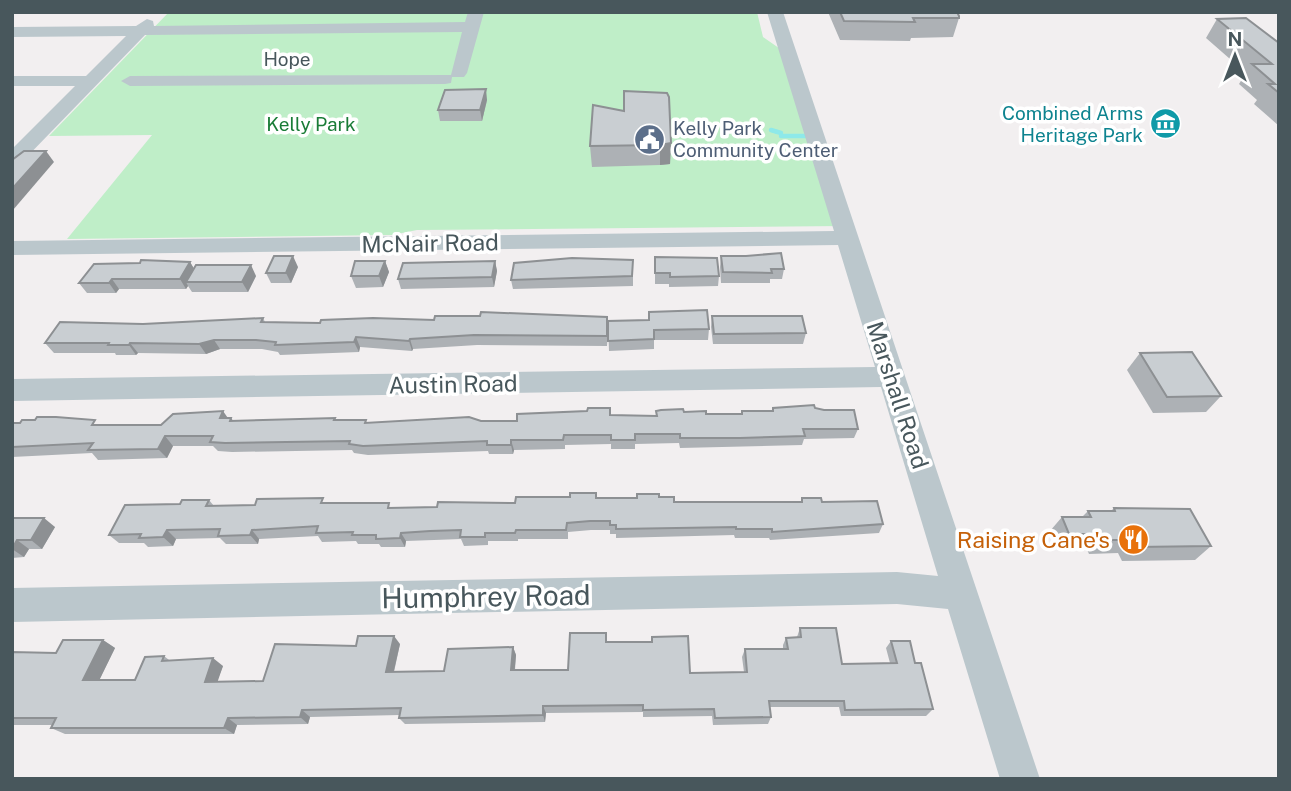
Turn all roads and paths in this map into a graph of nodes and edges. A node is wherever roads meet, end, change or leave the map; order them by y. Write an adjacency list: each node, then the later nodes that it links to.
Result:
1 (159, 12): 4 (street)
2 (775, 12): 11 (street, Marshall Road)
3 (474, 20): 4 (street); 8 (street, Hope)
4 (140, 31): 5 (street); 7 (street)
5 (12, 32)
6 (12, 81): 7 (street)
7 (92, 81): 9 (street)
8 (130, 81)
9 (21, 143): 10 (street)
10 (12, 161)
11 (847, 238): 12 (street, McNair Road); 13 (street, Marshall Road)
12 (12, 247)
13 (893, 377): 14 (street, Austin Road); 15 (street, Marshall Road)
14 (12, 390)
15 (960, 594): 16 (street, Humphrey Road); 17 (street, Marshall Road)
16 (12, 605)
17 (1020, 779)

